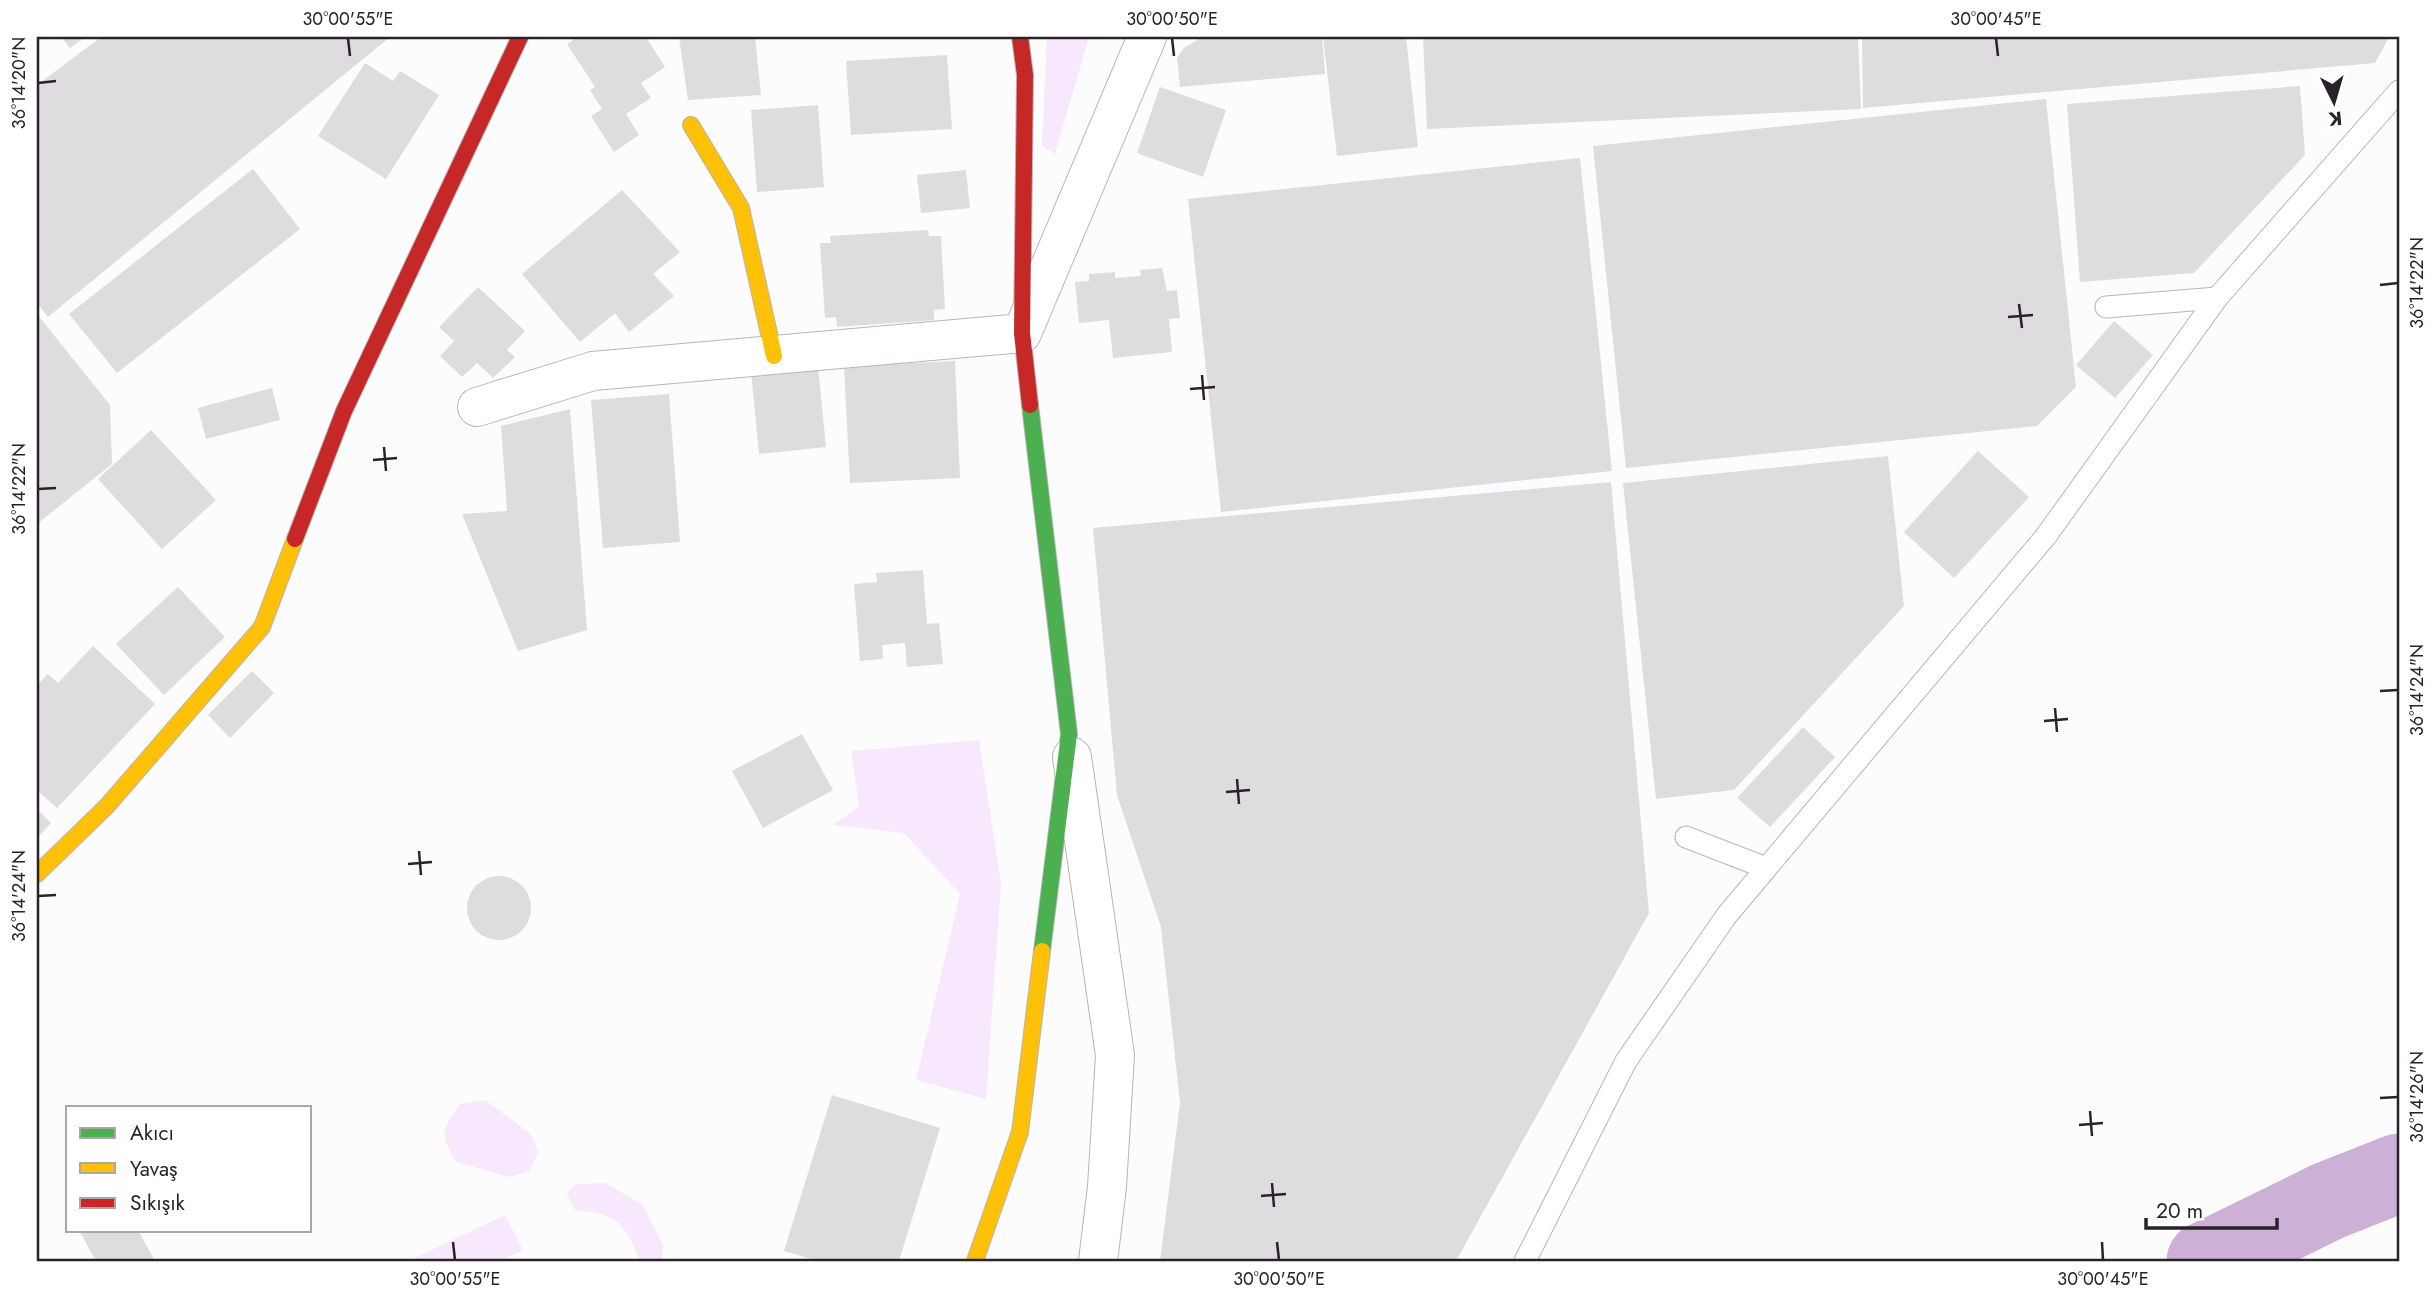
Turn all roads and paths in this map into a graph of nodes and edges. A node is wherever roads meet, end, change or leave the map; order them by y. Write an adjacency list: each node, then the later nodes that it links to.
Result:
1 (520, 37): 14 (street)
2 (1020, 37): 8 (street)
3 (1147, 37): 8 (street)
4 (2399, 91): 6 (lane)
5 (691, 125): 9 (street)
6 (2217, 299): 7 (lane); 13 (lane)
7 (2106, 307)
8 (1022, 333): 9 (street); 11 (street)
9 (774, 356): 10 (street)
10 (477, 407)
11 (1069, 734): 15 (street); 16 (street)
12 (1686, 837): 13 (lane)
13 (1766, 867): 17 (lane)
14 (37, 874)
15 (975, 1261)
16 (1098, 1261)
17 (1525, 1261)

